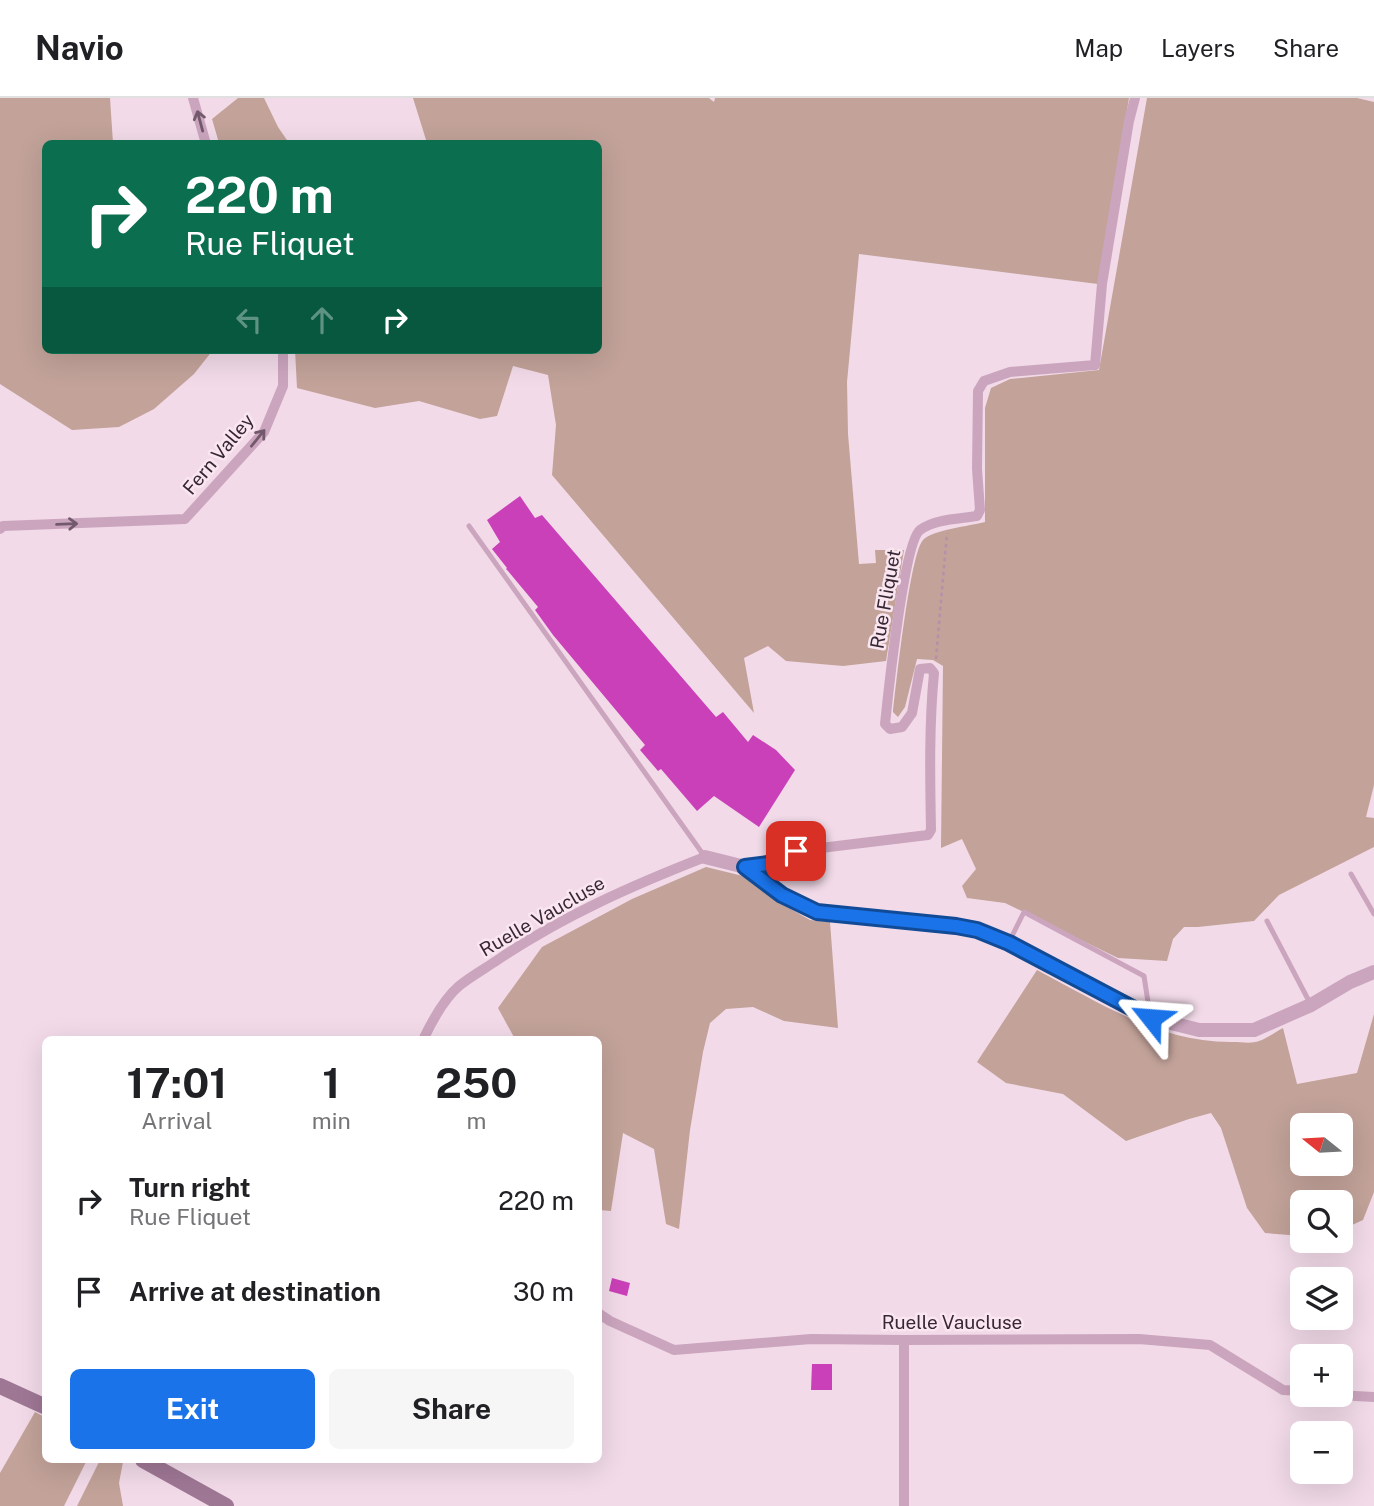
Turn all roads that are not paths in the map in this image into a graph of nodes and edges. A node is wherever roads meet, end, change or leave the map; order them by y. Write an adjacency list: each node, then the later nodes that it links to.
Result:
1 (193, 98): 3 (street, one-way to 1)
2 (1135, 98): 8 (street, Rue Fliquet)
3 (205, 140)
4 (284, 354): 6 (street, Fern Valley, one-way to 4)
5 (469, 526): 7 (lane)
6 (0, 529)
7 (705, 857): 8 (street); 16 (street, Ruelle Vaucluse)
8 (745, 867): 12 (street)
9 (1351, 874): 10 (lane)
10 (1374, 914)
11 (1267, 921): 14 (lane)
12 (1009, 943): 15 (street); 15 (lane)
13 (1374, 972): 14 (street)
14 (1311, 1004): 15 (street)
15 (1151, 1018)
16 (425, 1036)
17 (602, 1316): 18 (street, Ruelle Vaucluse)
18 (904, 1340): 20 (street, Ruelle Vaucluse); 26 (street)
19 (0, 1387): 23 (main road)
20 (1290, 1390)
21 (1353, 1396): 22 (street)
22 (1374, 1397)
23 (42, 1405)
24 (148, 1463): 25 (main road)
25 (226, 1506)
26 (904, 1506)

